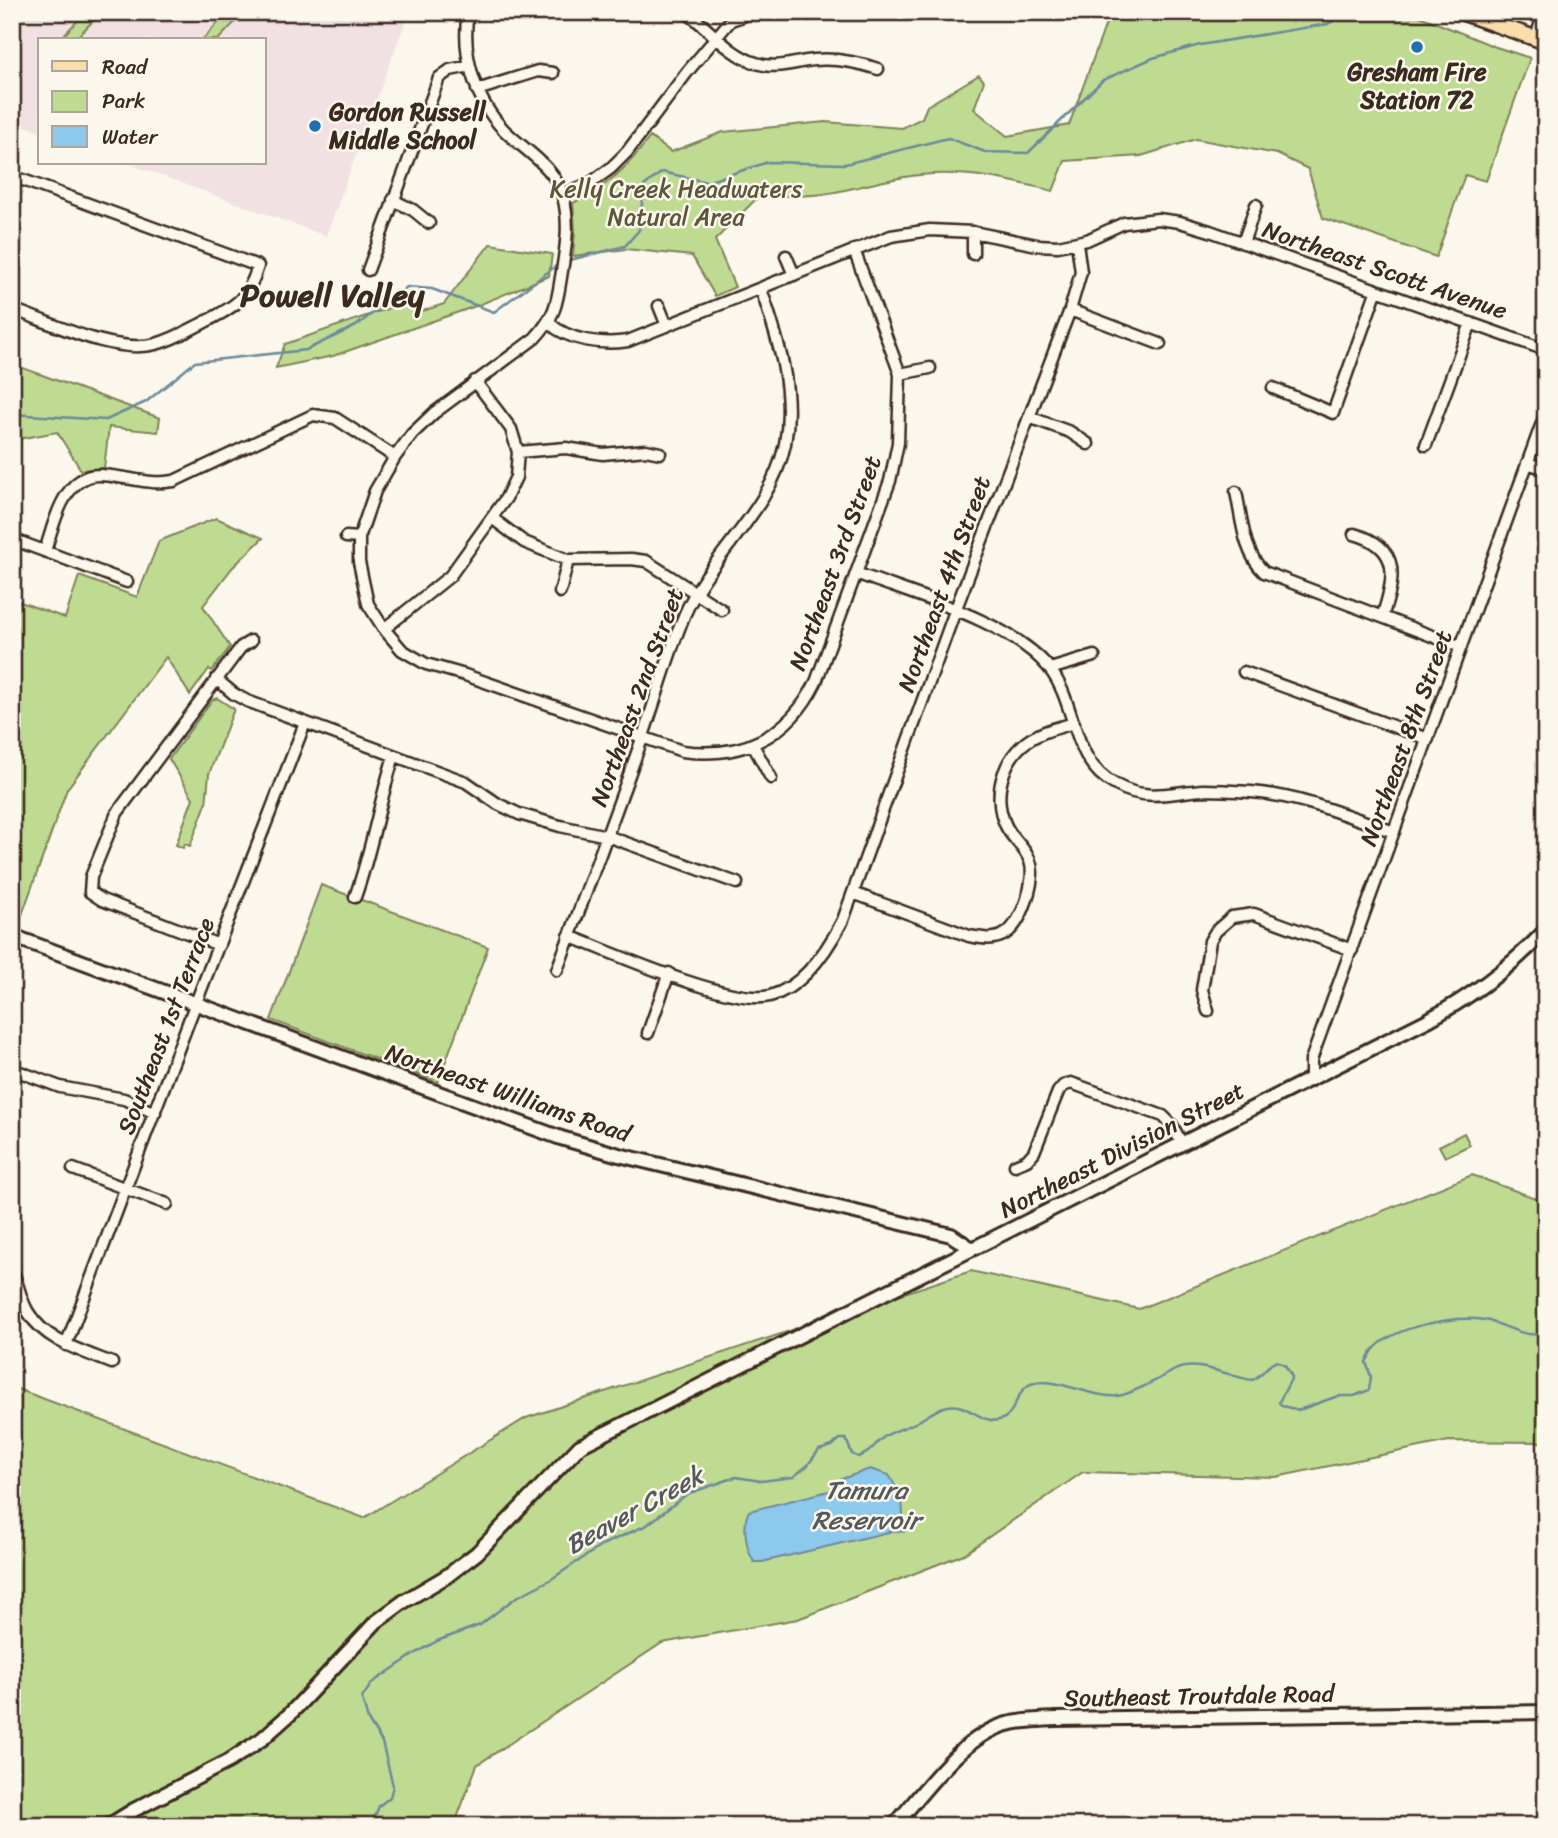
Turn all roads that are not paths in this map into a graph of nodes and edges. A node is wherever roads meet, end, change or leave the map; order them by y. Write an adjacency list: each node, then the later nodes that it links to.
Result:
1 (468, 12): 9 (street)
2 (686, 12): 7 (street)
3 (747, 12): 6 (street)
4 (1461, 12): 8 (main road)
5 (1545, 12): 8 (street)
6 (732, 16): 7 (street)
7 (717, 36): 10 (street); 14 (street)
8 (1541, 41)
9 (470, 66): 12 (street); 15 (street)
10 (877, 69)
11 (553, 73): 12 (street)
12 (478, 90): 14 (street)
13 (12, 176): 29 (street)
14 (563, 195): 31 (street)
15 (393, 200): 17 (street); 24 (street)
16 (1256, 205): 20 (street)
17 (429, 223)
18 (973, 232): 19 (street); 21 (street); 22 (street)
19 (1077, 243): 20 (street, Northeast Scott Avenue); 30 (street, Northeast 4th Street)
20 (1243, 243): 27 (street, Northeast Scott Avenue)
21 (854, 250): 25 (street); 37 (street, Northeast 3rd Street)
22 (973, 254)
23 (786, 256): 25 (street)
24 (368, 270)
25 (794, 275): 26 (street)
26 (761, 289): 33 (street); 60 (street, Northeast 2nd Street)
27 (1376, 292): 32 (street, Northeast Scott Avenue); 39 (street)
28 (659, 306): 33 (street)
29 (12, 309)
30 (1070, 310): 34 (street); 41 (street, Northeast 4th Street)
31 (549, 323): 33 (street); 38 (street)
32 (1471, 323): 35 (street, Northeast Scott Avenue); 43 (street)
33 (667, 326)
34 (1160, 344)
35 (1546, 350)
36 (930, 368): 37 (street)
37 (900, 374): 57 (street, Northeast 3rd Street)
38 (475, 381): 44 (street); 46 (street)
39 (1273, 387)
40 (1546, 412): 47 (street, Northeast 8th Street)
41 (1028, 417): 42 (street); 62 (street, Northeast 4th Street)
42 (1088, 444)
43 (1426, 445)
44 (519, 452): 45 (street); 50 (street)
45 (660, 453)
46 (395, 457): 53 (street); 55 (street)
47 (1527, 463): 48 (street); 66 (street, Northeast 8th Street)
48 (1546, 469)
49 (1236, 492): 63 (street)
50 (492, 518): 56 (street); 64 (street)
51 (1354, 534): 63 (street)
52 (346, 537): 53 (street)
53 (359, 538): 64 (street, Northeast 3rd Street)
54 (12, 540): 55 (street)
55 (44, 551): 58 (street)
56 (568, 560): 59 (street); 60 (street)
57 (856, 573): 62 (street); 75 (street, Northeast 3rd Street)
58 (127, 582)
59 (560, 592)
60 (695, 594): 61 (street); 73 (street, Northeast 2nd Street)
61 (722, 610)
62 (956, 611): 68 (street); 81 (street, Northeast 4th Street)
63 (1382, 617): 66 (street)
64 (384, 629): 73 (street, Northeast 3rd Street)
65 (251, 641): 70 (street)
66 (1461, 647): 74 (street, Northeast 8th Street)
67 (1094, 656): 68 (street)
68 (1050, 669): 72 (street)
69 (1244, 672): 74 (street)
70 (216, 679): 71 (street); 86 (street)
71 (305, 723): 76 (street); 86 (street, Southeast 1st Terrace)
72 (1074, 723): 78 (street); 81 (street)
73 (642, 737): 75 (street, Northeast 3rd Street); 79 (street, Northeast 2nd Street)
74 (1427, 739): 78 (street, Northeast 8th Street)
75 (753, 745): 77 (street)
76 (394, 756): 79 (street); 82 (street)
77 (771, 778)
78 (1394, 832): 87 (street, Northeast 8th Street)
79 (607, 836): 80 (street); 85 (street, Northeast 2nd Street)
80 (737, 883)
81 (853, 893): 89 (street, Northeast 4th Street)
82 (355, 897)
83 (1546, 930): 94 (street, Northeast Division Street)
84 (12, 936): 90 (street, Northeast Williams Road)
85 (569, 936): 88 (street, Northeast 2nd Street); 89 (street, Northeast 4th Street)
86 (219, 945): 90 (street, Southeast 1st Terrace)
87 (1352, 950): 91 (street); 94 (street, Northeast 8th Street)
88 (557, 970)
89 (669, 973): 92 (street)
90 (197, 1004): 95 (street, Southeast 1st Terrace); 101 (street, Northeast Williams Road)
91 (1208, 1011)
92 (648, 1033)
93 (12, 1069): 95 (street)
94 (1311, 1079): 96 (street, Northeast Division Street)
95 (155, 1113): 99 (street, Southeast 1st Terrace)
96 (1182, 1144): 97 (street); 101 (street, Northeast Division Street)
97 (1015, 1165)
98 (73, 1169): 99 (street)
99 (126, 1189): 100 (street); 103 (street, Southeast 1st Terrace)
100 (167, 1205)
101 (972, 1249): 106 (street, Northeast Division Street)
102 (12, 1270): 103 (street)
103 (66, 1345): 104 (street)
104 (112, 1363)
105 (1546, 1712): 107 (street, Southeast Troutdale Road)
106 (108, 1826)
107 (894, 1826)

